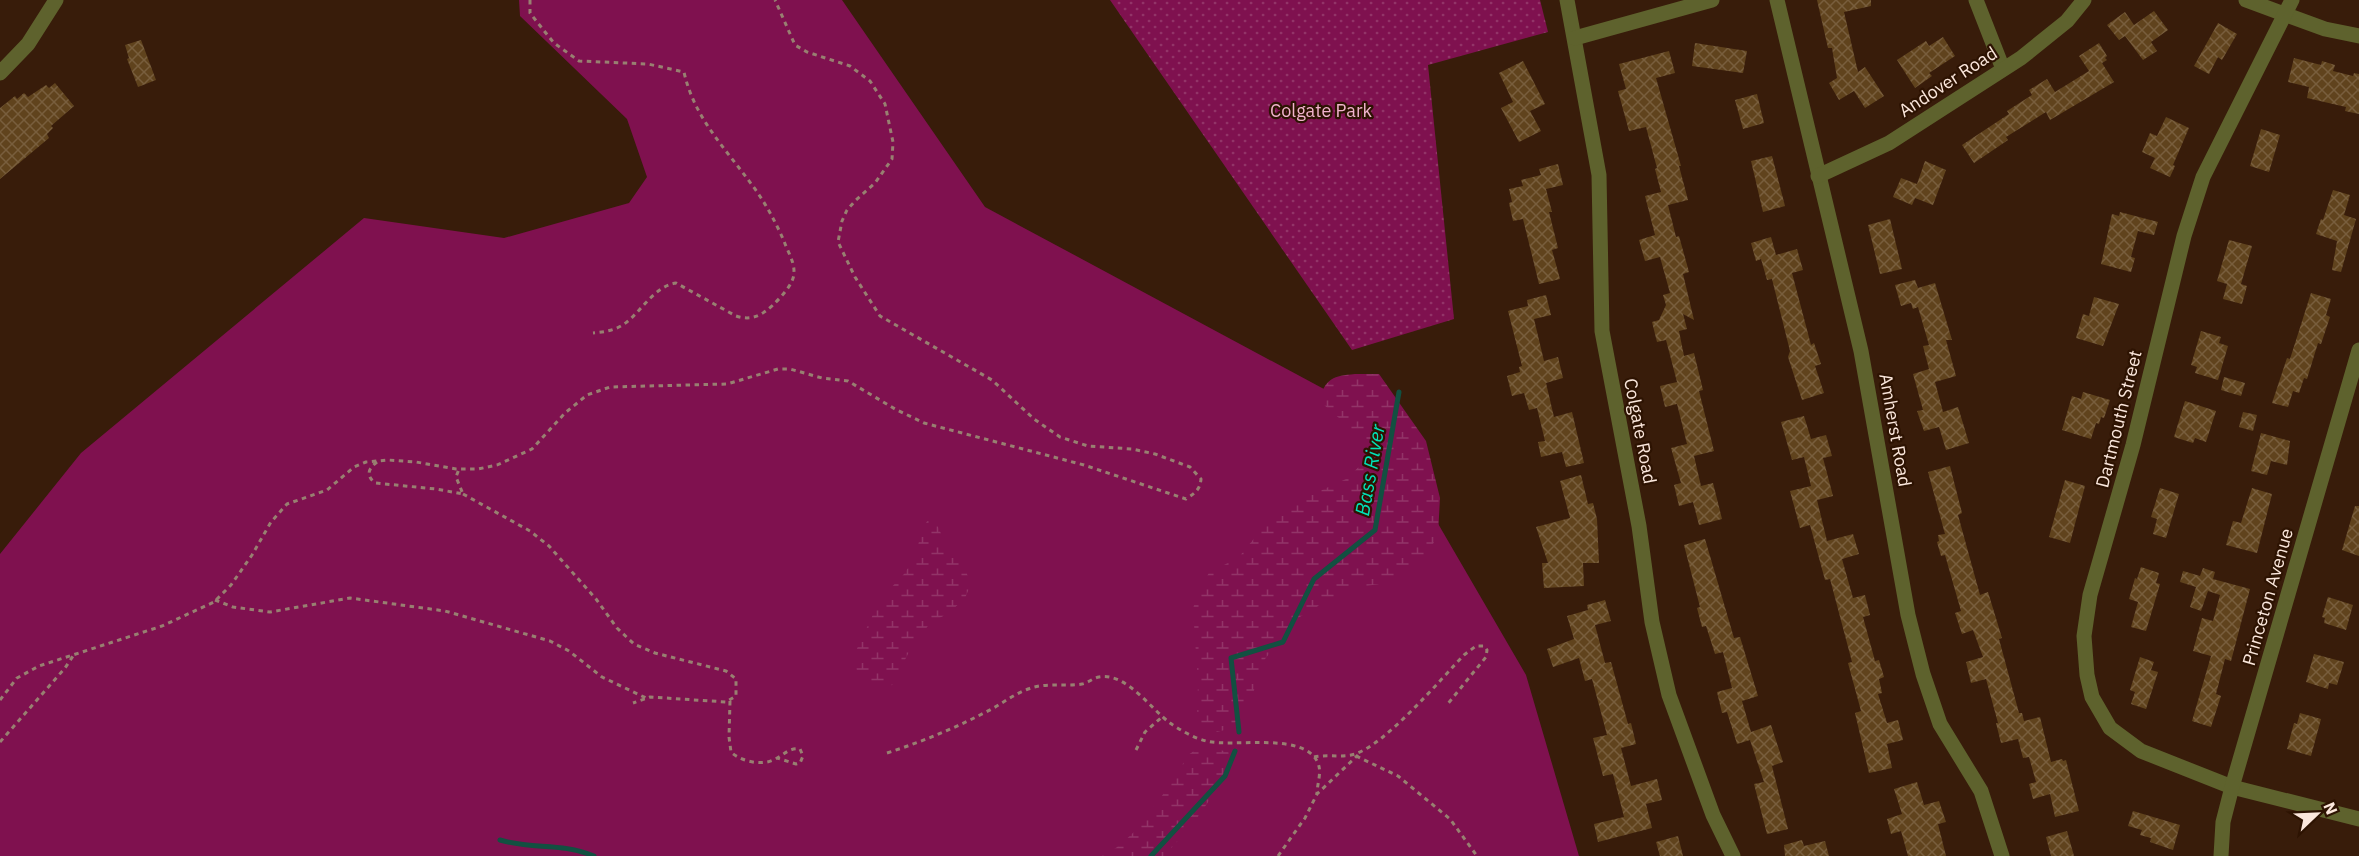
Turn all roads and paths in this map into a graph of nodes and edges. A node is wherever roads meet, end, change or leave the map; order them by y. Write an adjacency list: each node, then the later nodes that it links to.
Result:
1 (56, 0): 15 (street)
2 (530, 0): 17 (path)
3 (774, 0): 20 (path)
4 (1567, 0): 13 (street, Colgate Road)
5 (1712, 0): 13 (street)
6 (1777, 0): 16 (street, Amherst Road)
7 (1976, 0): 14 (street)
8 (2084, 0): 14 (street, Andover Road)
9 (2246, 0): 11 (street)
10 (2292, 0): 11 (street, Dartmouth Street)
11 (2285, 14): 12 (street); 37 (street, Dartmouth Street)
12 (2359, 36)
13 (1575, 38): 42 (street, Colgate Road)
14 (2003, 69): 16 (street, Andover Road)
15 (0, 73)
16 (1818, 176): 43 (street, Amherst Road)
17 (594, 333)
18 (2359, 350): 37 (street, Princeton Avenue)
19 (378, 461): 20 (path); 21 (path); 22 (path)
20 (459, 469): 21 (path)
21 (463, 494): 26 (path)
22 (215, 600): 23 (path); 24 (path)
23 (74, 654): 25 (path); 30 (path)
24 (646, 698): 26 (path); 27 (path)
25 (0, 700)
26 (730, 701): 36 (path)
27 (633, 703)
28 (1446, 706): 32 (path)
29 (1162, 717): 31 (path); 33 (path); 35 (path)
30 (0, 742)
31 (1136, 750)
32 (1360, 752): 34 (path); 35 (path)
33 (887, 753)
34 (1356, 756): 38 (path); 41 (path)
35 (1314, 757): 38 (path)
36 (777, 758): 36 (path)
37 (2232, 787): 39 (street, Dartmouth Street); 44 (street, Princeton Avenue)
38 (1317, 795): 40 (path)
39 (2359, 819)
40 (1278, 856)
41 (1477, 856)
42 (1733, 856)
43 (2002, 856)
44 (2221, 856)

